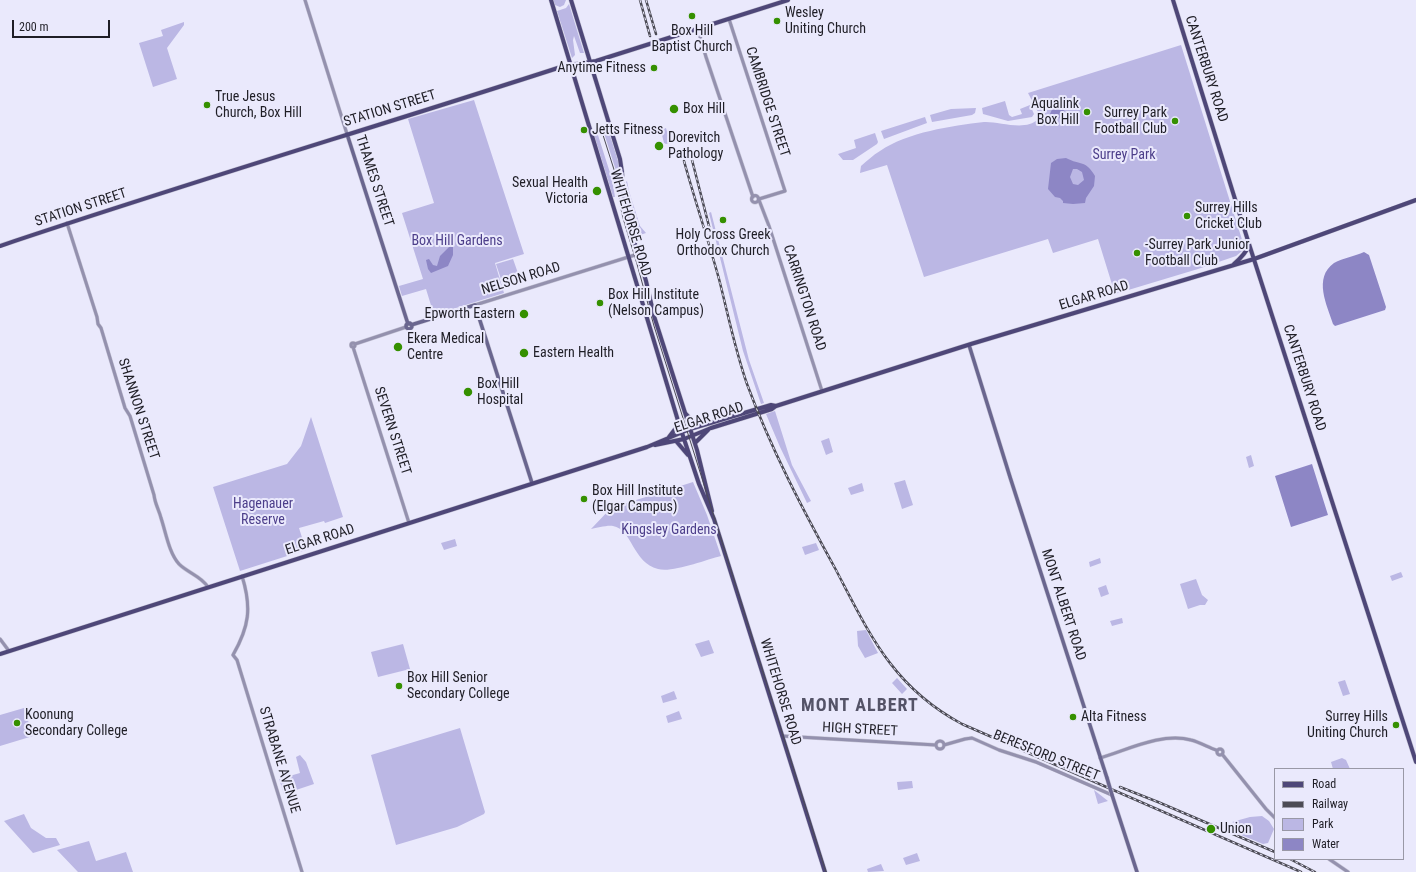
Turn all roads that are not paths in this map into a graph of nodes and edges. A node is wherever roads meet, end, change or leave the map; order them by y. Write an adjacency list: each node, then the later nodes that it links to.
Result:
1 (305, 0): 10 (street, THAMES STREET)
2 (551, 0): 9 (main road, WHITEHORSE ROAD)
3 (571, 0): 8 (main road, WHITEHORSE ROAD)
4 (788, 0): 6 (main road, STATION STREET)
5 (1173, 0): 17 (main road, CANTERBURY ROAD)
6 (729, 19): 7 (main road, STATION STREET); 12 (street, CAMBRIDGE STREET)
7 (699, 28): 8 (main road, STATION STREET); 11 (street)
8 (590, 62): 9 (main road, STATION STREET); 19 (main road, WHITEHORSE ROAD)
9 (570, 65): 10 (main road, STATION STREET); 20 (main road, WHITEHORSE ROAD)
10 (348, 134): 16 (main road, STATION STREET); 24 (main road, THAMES STREET)
11 (753, 196): 12 (street); 14 (street)
12 (759, 199): 14 (street); 15 (street, CARRINGTON ROAD)
13 (1416, 200): 21 (main road, ELGAR ROAD)
14 (755, 203): 15 (street, CARRINGTON ROAD)
15 (763, 212): 27 (street, CARRINGTON ROAD)
16 (67, 223): 18 (main road, STATION STREET); 46 (street, SHANNON STREET)
17 (1249, 244): 21 (main road, CANTERBURY ROAD); 22 (main road)
18 (0, 246)
19 (638, 254): 20 (street, NELSON ROAD); 29 (main road, WHITEHORSE ROAD)
20 (629, 257): 23 (street, NELSON ROAD); 30 (main road, WHITEHORSE ROAD)
21 (1254, 259): 22 (main road, ELGAR ROAD); 53 (main road, CANTERBURY ROAD)
22 (1232, 266): 26 (main road, ELGAR ROAD)
23 (476, 305): 24 (main road, NELSON ROAD); 42 (main road)
24 (408, 325): 25 (street, NELSON ROAD)
25 (354, 345): 44 (street, SEVERN STREET)
26 (969, 345): 27 (main road, ELGAR ROAD); 52 (main road, MONT ALBERT ROAD)
27 (822, 391): 28 (main road, ELGAR ROAD)
28 (776, 406): 31 (main road, ELGAR ROAD); 33 (main road, ELGAR ROAD)
29 (685, 412): 31 (main road); 32 (main road, WHITEHORSE ROAD)
30 (679, 424): 34 (main road, WHITEHORSE ROAD); 36 (main road)
31 (699, 426): 32 (main road, ELGAR ROAD)
32 (690, 429): 34 (main road, ELGAR ROAD); 35 (main road, WHITEHORSE ROAD)
33 (708, 430): 35 (main road, ELGAR ROAD); 39 (main road)
34 (682, 433): 36 (main road, ELGAR ROAD); 37 (main road, WHITEHORSE ROAD)
35 (692, 435): 37 (main road, ELGAR ROAD); 39 (main road, WHITEHORSE ROAD)
36 (669, 438): 40 (main road, ELGAR ROAD)
37 (684, 439): 38 (main road, ELGAR ROAD); 41 (main road, WHITEHORSE ROAD)
38 (676, 441): 40 (main road, ELGAR ROAD); 41 (main road)
39 (695, 443): 43 (main road, WHITEHORSE ROAD)
40 (647, 447): 42 (main road, ELGAR ROAD)
41 (690, 459): 43 (main road, WHITEHORSE ROAD)
42 (532, 483): 44 (main road, ELGAR ROAD)
43 (714, 519): 50 (main road, WHITEHORSE ROAD)
44 (409, 523): 45 (main road, ELGAR ROAD)
45 (242, 576): 46 (main road, ELGAR ROAD); 57 (street, STRABANE AVENUE)
46 (208, 587): 48 (main road, ELGAR ROAD)
47 (0, 638): 48 (street)
48 (9, 651): 49 (main road, ELGAR ROAD)
49 (0, 654)
50 (782, 736): 51 (street, HIGH STREET); 58 (main road, WHITEHORSE ROAD)
51 (972, 738): 54 (street, BERESFORD STREET)
52 (1100, 758): 54 (main road, MONT ALBERT ROAD, bridge); 55 (street)
53 (1416, 762)
54 (1112, 795): 59 (main road, MONT ALBERT ROAD)
55 (1274, 817)
56 (1330, 860): 60 (street)
57 (302, 872)
58 (825, 872)
59 (1137, 872)
60 (1348, 872)

